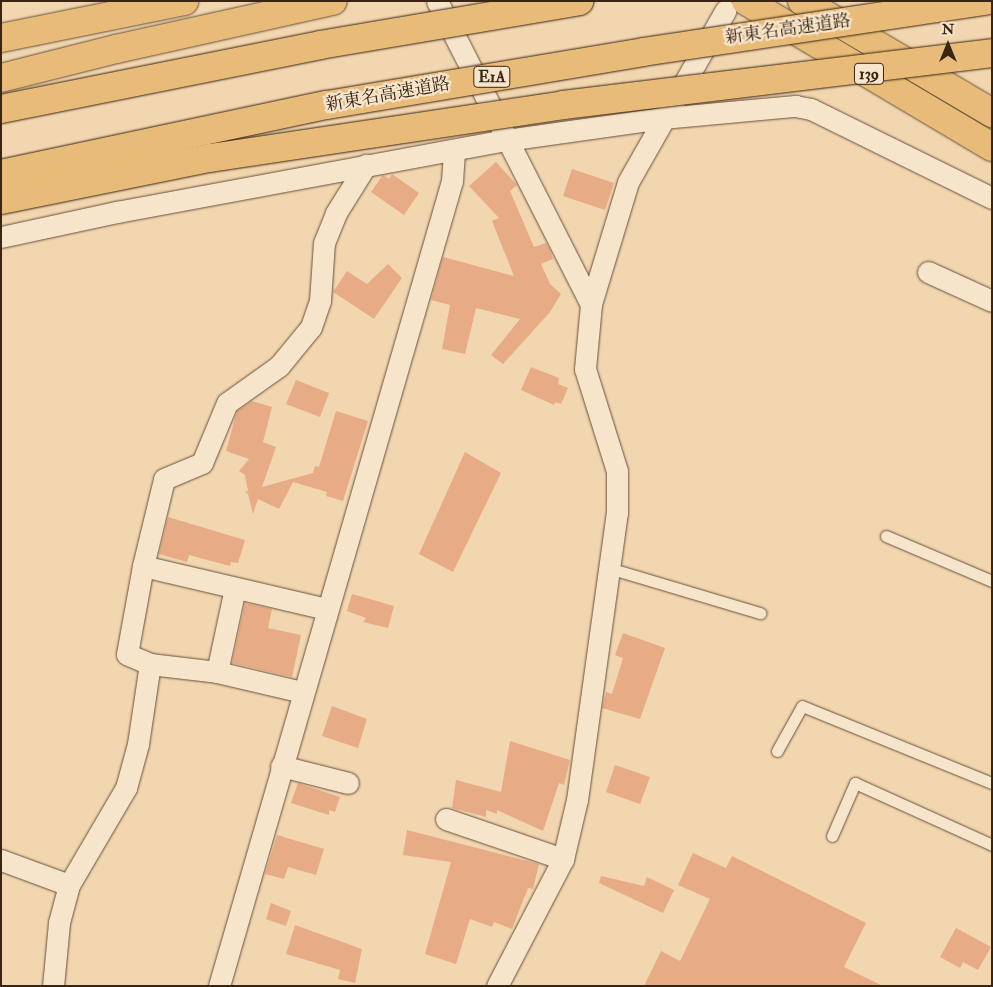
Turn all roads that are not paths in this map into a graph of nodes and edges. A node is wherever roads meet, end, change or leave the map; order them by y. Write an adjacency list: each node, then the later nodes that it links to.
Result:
1 (184, 1): 8 (main road)
2 (333, 1): 10 (main road)
3 (437, 1): 14 (street)
4 (579, 1): 11 (main road, bridge)
5 (802, 1): 12 (main road, 139)
6 (986, 1): 18 (main road, 新東名高速道路 / E1A, bridge)
7 (736, 6): 13 (street); 15 (main road, 139)
8 (1, 38)
9 (992, 53): 20 (main road, bridge)
10 (1, 78)
11 (1, 109)
12 (992, 113)
13 (662, 118): 14 (street); 19 (street); 24 (street)
14 (506, 140): 16 (street); 24 (street)
15 (992, 147)
16 (454, 150): 17 (street); 30 (street)
17 (366, 165): 21 (street); 26 (street)
18 (1, 174)
19 (992, 198)
20 (1, 200)
21 (1, 237)
22 (928, 272): 23 (street)
23 (992, 301)
24 (591, 304): 27 (street)
25 (886, 536): 28 (lane)
26 (143, 566): 29 (street); 32 (street)
27 (609, 568): 31 (lane); 42 (street)
28 (992, 581)
29 (235, 588): 30 (street); 33 (street)
30 (327, 609): 34 (street)
31 (760, 613)
32 (150, 664): 33 (street); 44 (street)
33 (217, 672): 34 (street)
34 (302, 692): 36 (street)
35 (777, 751): 38 (lane)
36 (281, 766): 37 (street); 46 (street)
37 (348, 783)
38 (992, 784)
39 (446, 820): 42 (street)
40 (832, 836): 41 (lane)
41 (992, 845)
42 (563, 859): 47 (street)
43 (1, 860): 44 (street)
44 (69, 885): 45 (street)
45 (53, 986)
46 (219, 986)
47 (497, 986)

